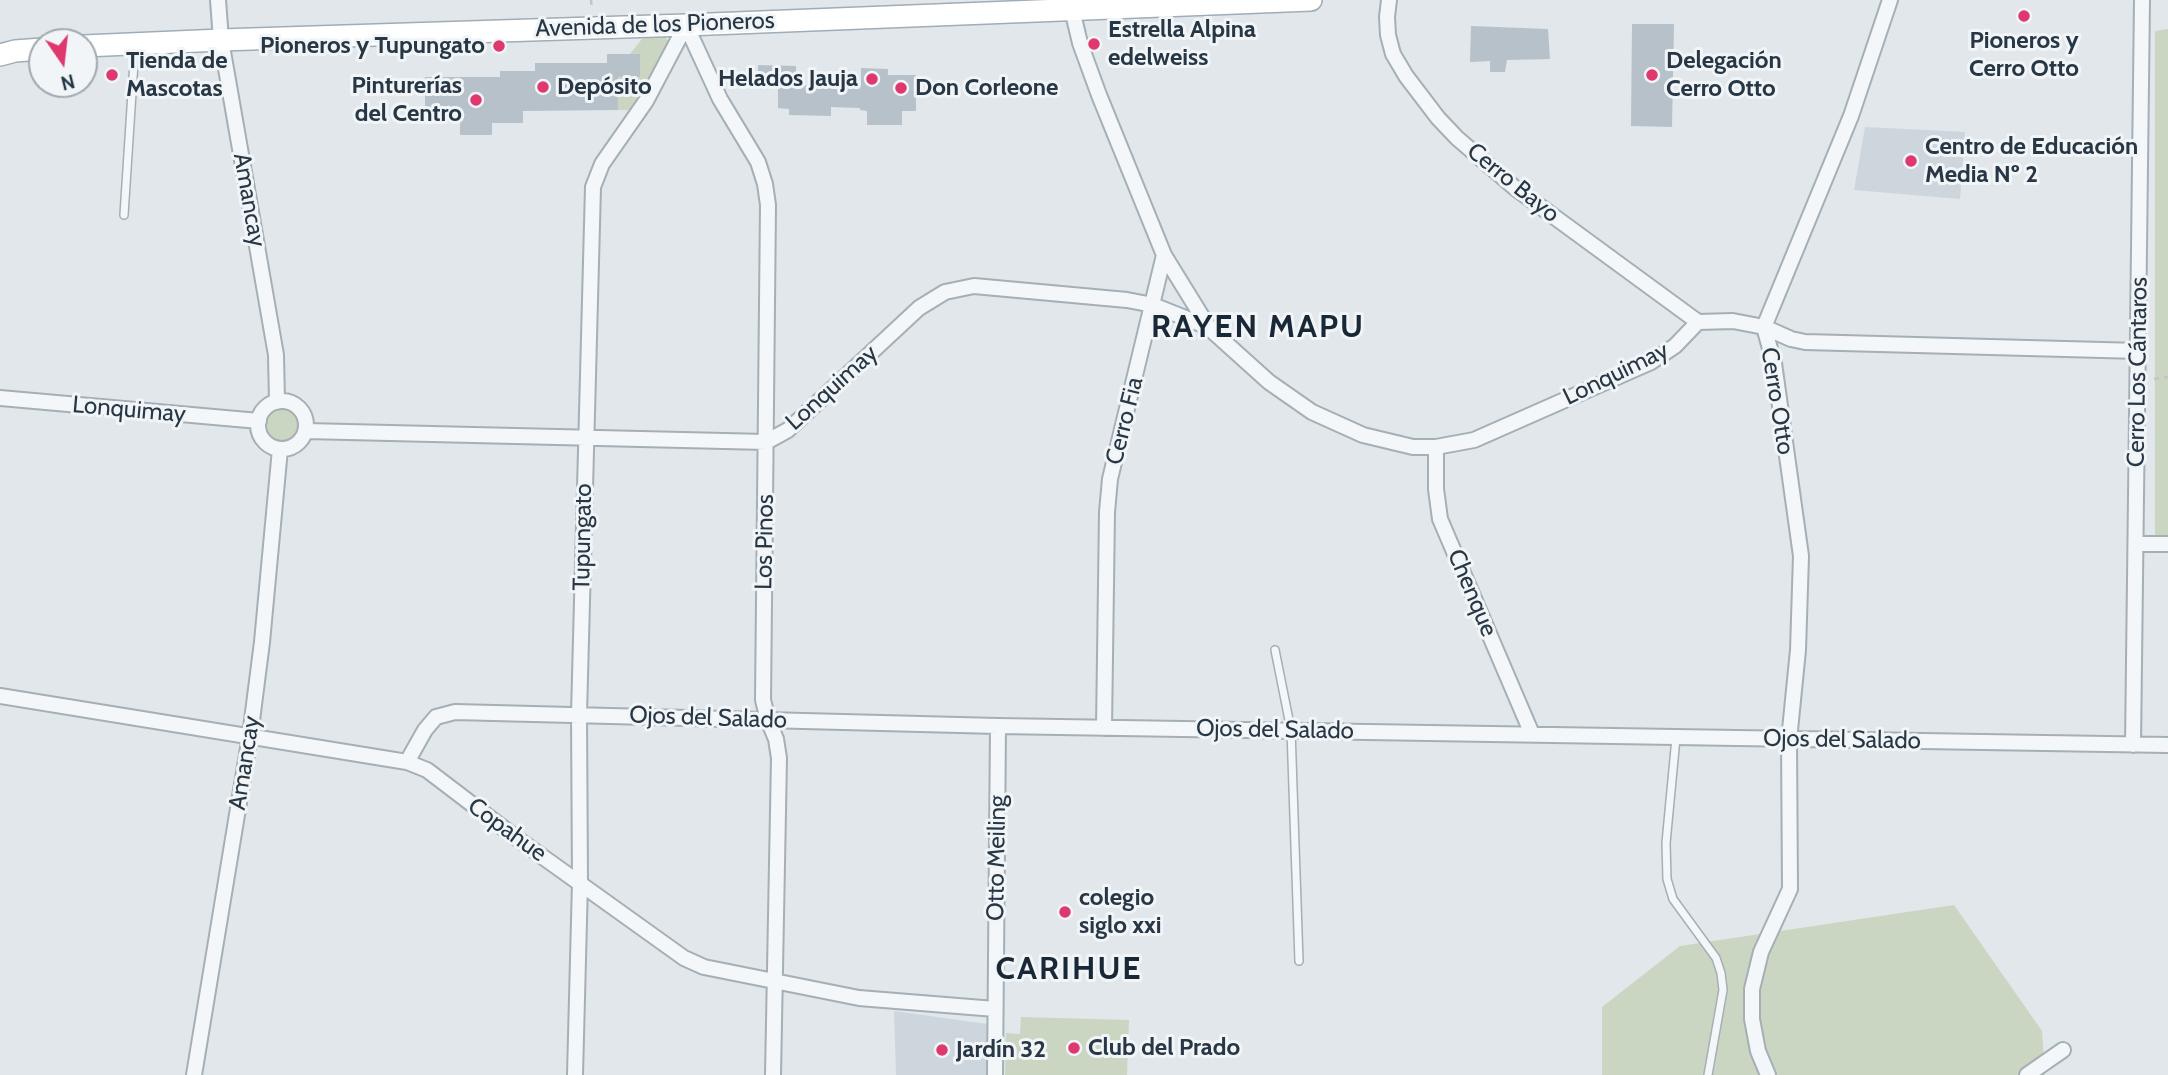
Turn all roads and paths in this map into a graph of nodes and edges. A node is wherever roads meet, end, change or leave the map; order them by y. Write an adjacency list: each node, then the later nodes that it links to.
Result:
1 (218, 0): 8 (street, Amancay)
2 (1311, 0): 6 (main road, Avenida de los Pioneros)
3 (1389, 0): 16 (street, Cerro Bayo)
4 (1890, 0): 17 (street, Cerro Otto)
5 (2142, 0): 19 (street, Cerro Los Cántaros)
6 (1071, 4): 7 (main road, Avenida de los Pioneros); 14 (street)
7 (686, 25): 8 (main road, Avenida de los Pioneros); 24 (street, Tupungato); 25 (street, Los Pinos)
8 (221, 40): 9 (main road, Avenida de los Pioneros); 21 (street, Amancay)
9 (135, 43): 10 (main road, Avenida de los Pioneros); 13 (lane)
10 (98, 45)
11 (28, 50): 12 (main road)
12 (5, 51)
13 (124, 215)
14 (1164, 255): 15 (street, Cerro Fia); 18 (street, Lonquimay)
15 (1153, 305): 18 (street, Lonquimay); 25 (street, Lonquimay); 35 (street, Cerro Fia)
16 (1698, 322): 17 (street); 26 (street, Lonquimay)
17 (1765, 327): 19 (street); 40 (street, Cerro Otto)
18 (1209, 328): 26 (street, Lonquimay)
19 (2139, 351): 28 (street, Cerro Los Cántaros)
20 (0, 398): 22 (street, Lonquimay)
21 (277, 402): 22 (street); 23 (street)
22 (259, 421): 27 (street)
23 (306, 431): 24 (street, Lonquimay); 27 (street)
24 (585, 438): 25 (street, Lonquimay); 32 (street, Tupungato)
25 (766, 442): 33 (street, Los Pinos)
26 (1436, 447): 37 (street, Chenque)
27 (280, 449): 38 (street, Amancay)
28 (2136, 544): 29 (street); 41 (street, Cerro Los Cántaros)
29 (2168, 544)
30 (1275, 650): 36 (lane)
31 (0, 695): 38 (street, Copahue)
32 (579, 715): 33 (street, Ojos del Salado); 43 (street, Ojos del Salado); 44 (street, Tupungato)
33 (768, 720): 34 (street, Ojos del Salado); 46 (street, Los Pinos)
34 (998, 726): 35 (street, Ojos del Salado); 47 (street, Otto Meiling)
35 (1104, 728): 36 (street, Ojos del Salado)
36 (1291, 730): 37 (street, Ojos del Salado); 45 (lane)
37 (1532, 734): 39 (street, Ojos del Salado)
38 (250, 736): 43 (street, Copahue); 49 (street, Amancay)
39 (1676, 738): 40 (street, Ojos del Salado); 53 (lane)
40 (1789, 740): 41 (street, Ojos del Salado); 54 (street, Cerro Otto)
41 (2133, 745): 42 (street, Ojos del Salado)
42 (2168, 745)
43 (407, 762): 44 (street, Copahue)
44 (580, 882): 46 (street, Copahue); 50 (street, Tupungato)
45 (1299, 961)
46 (775, 982): 47 (street, Copahue); 51 (street, Los Pinos)
47 (995, 1009): 52 (street, Otto Meiling)
48 (2063, 1050): 55 (street)
49 (194, 1075)
50 (575, 1075)
51 (772, 1075)
52 (995, 1075)
53 (1708, 1075)
54 (1768, 1075)
55 (2027, 1075)

